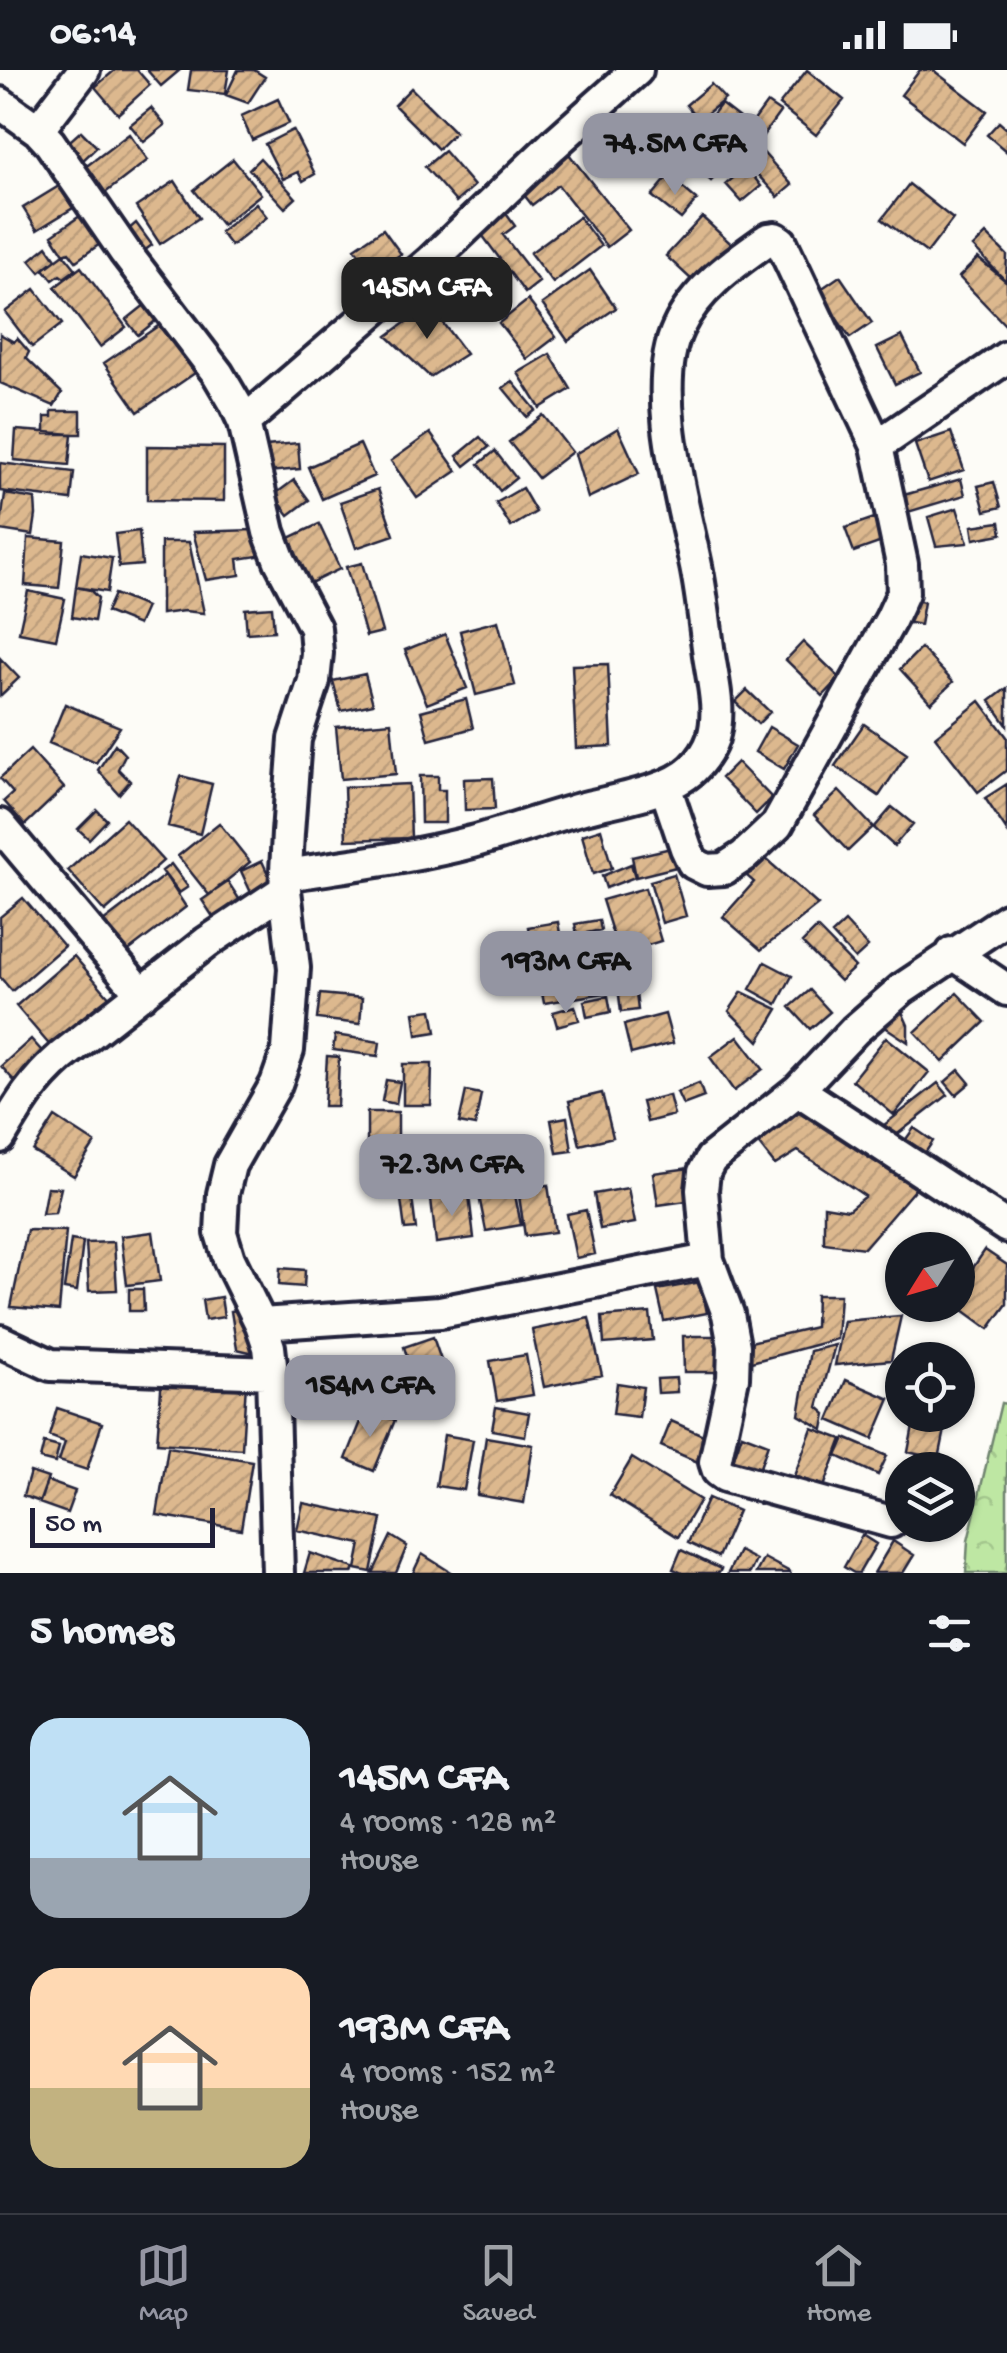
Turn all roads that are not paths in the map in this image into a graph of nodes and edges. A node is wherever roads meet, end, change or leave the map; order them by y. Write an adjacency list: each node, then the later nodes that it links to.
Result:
1 (84, 70): 4 (street)
2 (637, 70): 6 (street)
3 (0, 103): 4 (street)
4 (38, 130): 6 (street)
5 (1007, 356): 7 (street)
6 (244, 422): 10 (street)
7 (877, 446): 8 (street); 8 (street)
8 (666, 786): 10 (street)
9 (0, 825): 14 (street)
10 (285, 883): 14 (street); 19 (street)
11 (1007, 919): 12 (street)
12 (952, 954): 13 (street); 15 (street)
13 (1007, 990)
14 (142, 994): 16 (street)
15 (798, 1090): 17 (street); 18 (street)
16 (0, 1138)
17 (1007, 1227)
18 (708, 1260): 19 (street); 22 (street)
19 (261, 1324): 21 (street)
20 (0, 1341): 21 (street)
21 (272, 1373): 23 (street)
22 (885, 1520)
23 (278, 1573)

